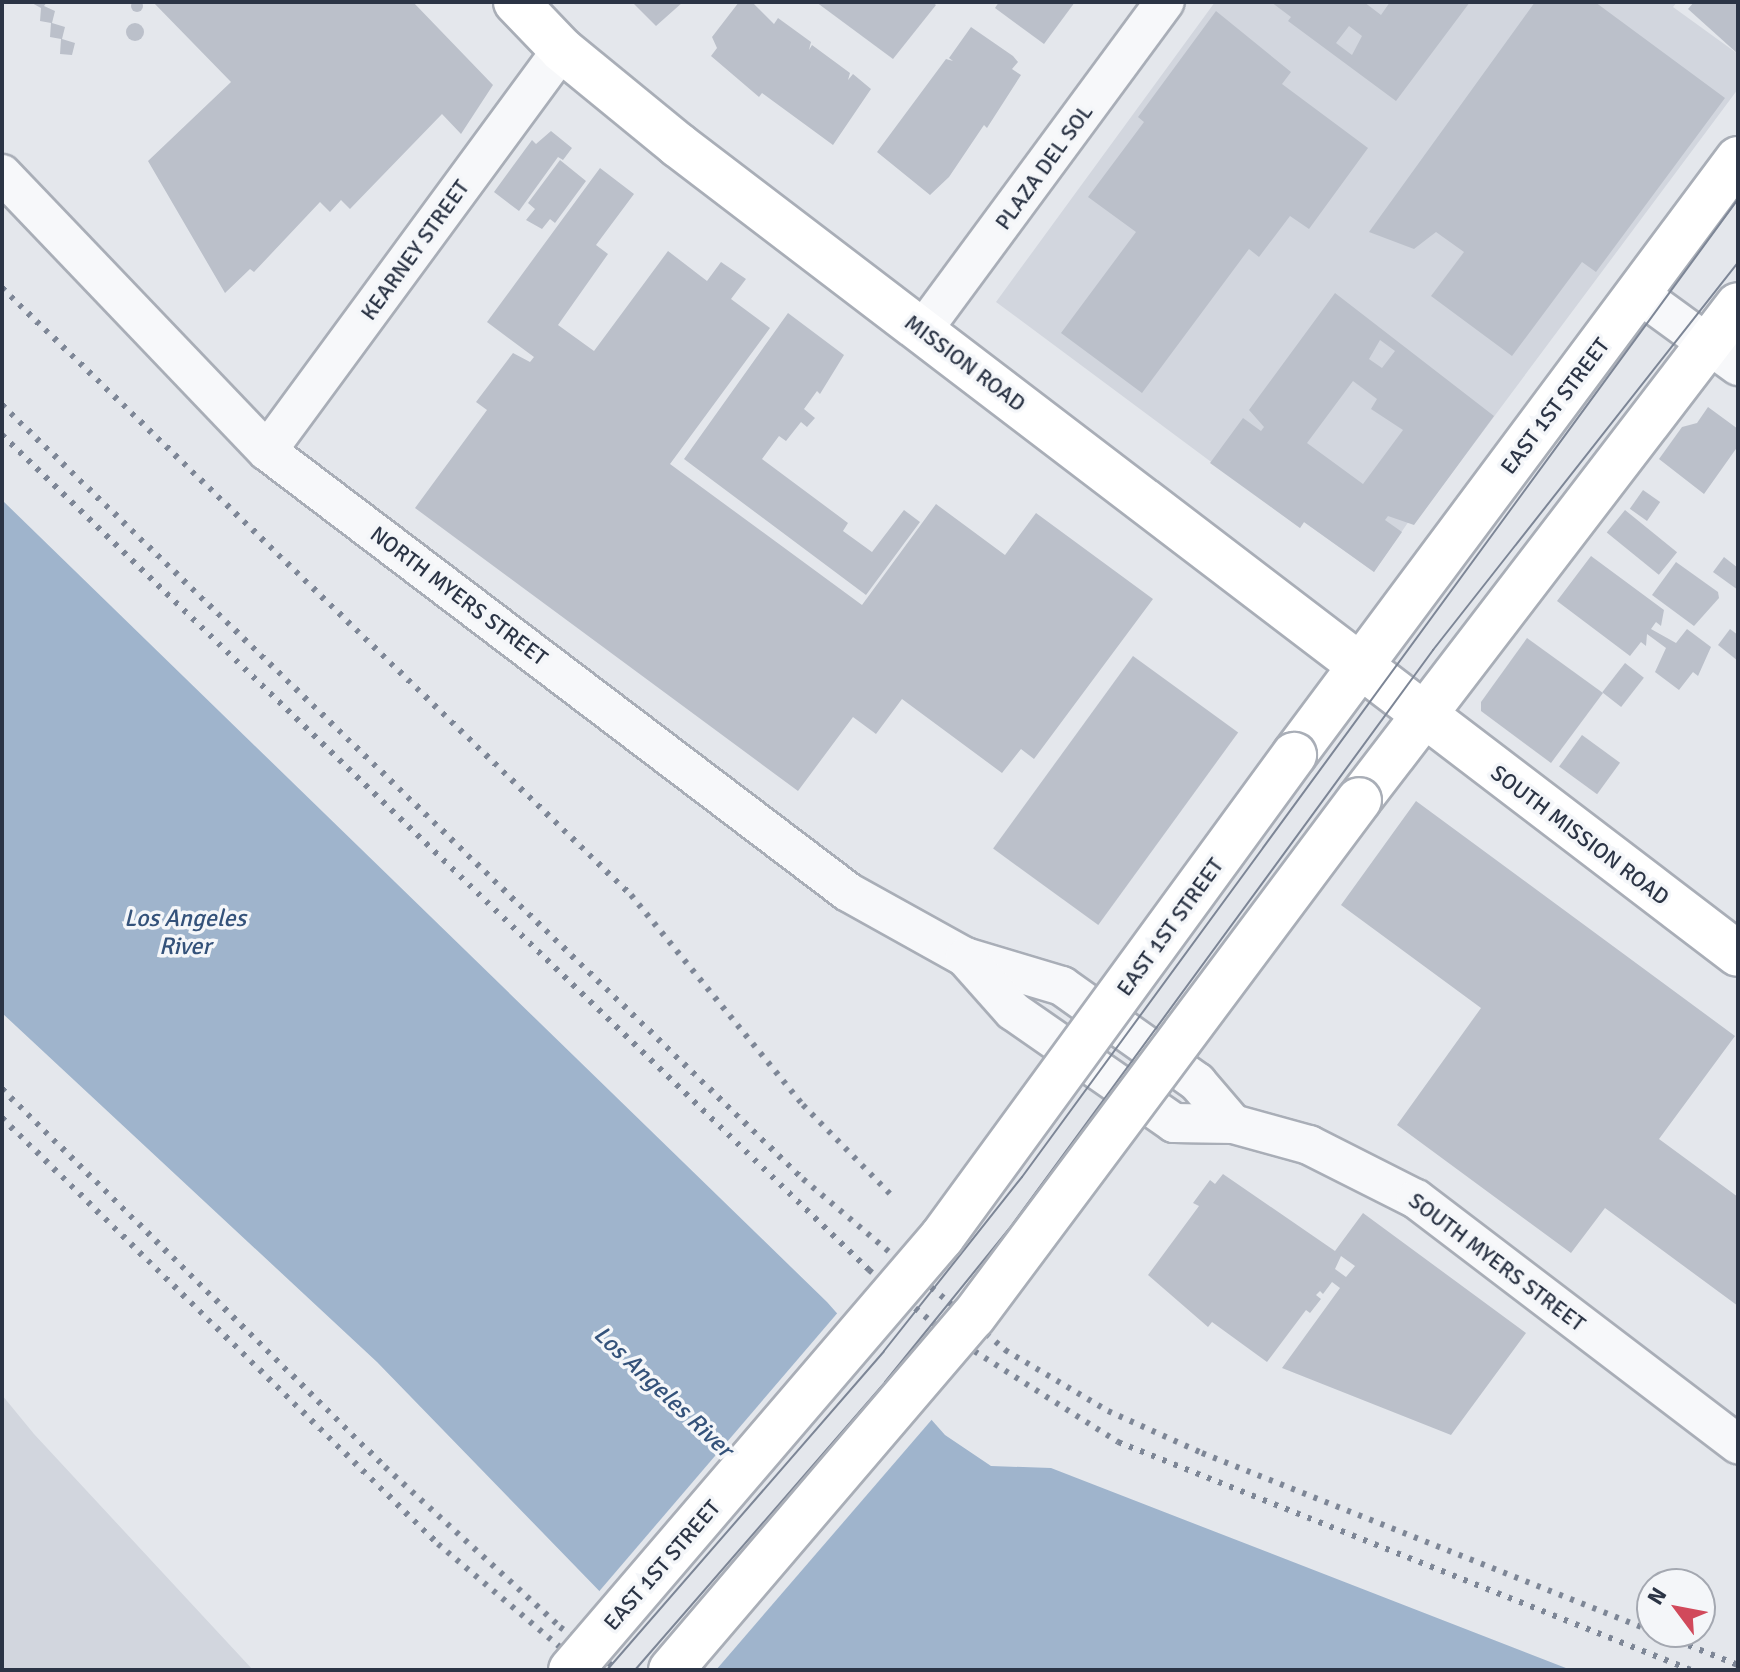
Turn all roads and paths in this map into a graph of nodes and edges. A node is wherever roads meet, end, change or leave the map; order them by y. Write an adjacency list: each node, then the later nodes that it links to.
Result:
1 (516, 2): 3 (main road, MISSION ROAD)
2 (1165, 2): 8 (street, PLAZA DEL SOL)
3 (562, 50): 8 (main road, MISSION ROAD); 10 (street, KEARNEY STREET)
4 (1738, 159): 6 (main road, EAST 1ST STREET)
5 (2, 174): 10 (street, NORTH MYERS STREET)
6 (1638, 293): 9 (street); 11 (main road, EAST 1ST STREET)
7 (1738, 305): 9 (main road)
8 (922, 331): 11 (main road, MISSION ROAD)
9 (1723, 356): 12 (main road)
10 (267, 451): 14 (street, NORTH MYERS STREET)
11 (1359, 666): 12 (main road, MISSION ROAD); 18 (main road, EAST 1ST STREET, bridge)
12 (1421, 716): 13 (main road, SOUTH MISSION ROAD); 19 (main road, bridge)
13 (1738, 954)
14 (965, 957): 15 (street, NORTH MYERS STREET); 16 (street, NORTH MYERS STREET)
15 (1030, 1023): 16 (street, SOUTH MYERS STREET)
16 (1233, 1124): 17 (street, SOUTH MYERS STREET)
17 (1738, 1444)
18 (571, 1670)
19 (671, 1670)

